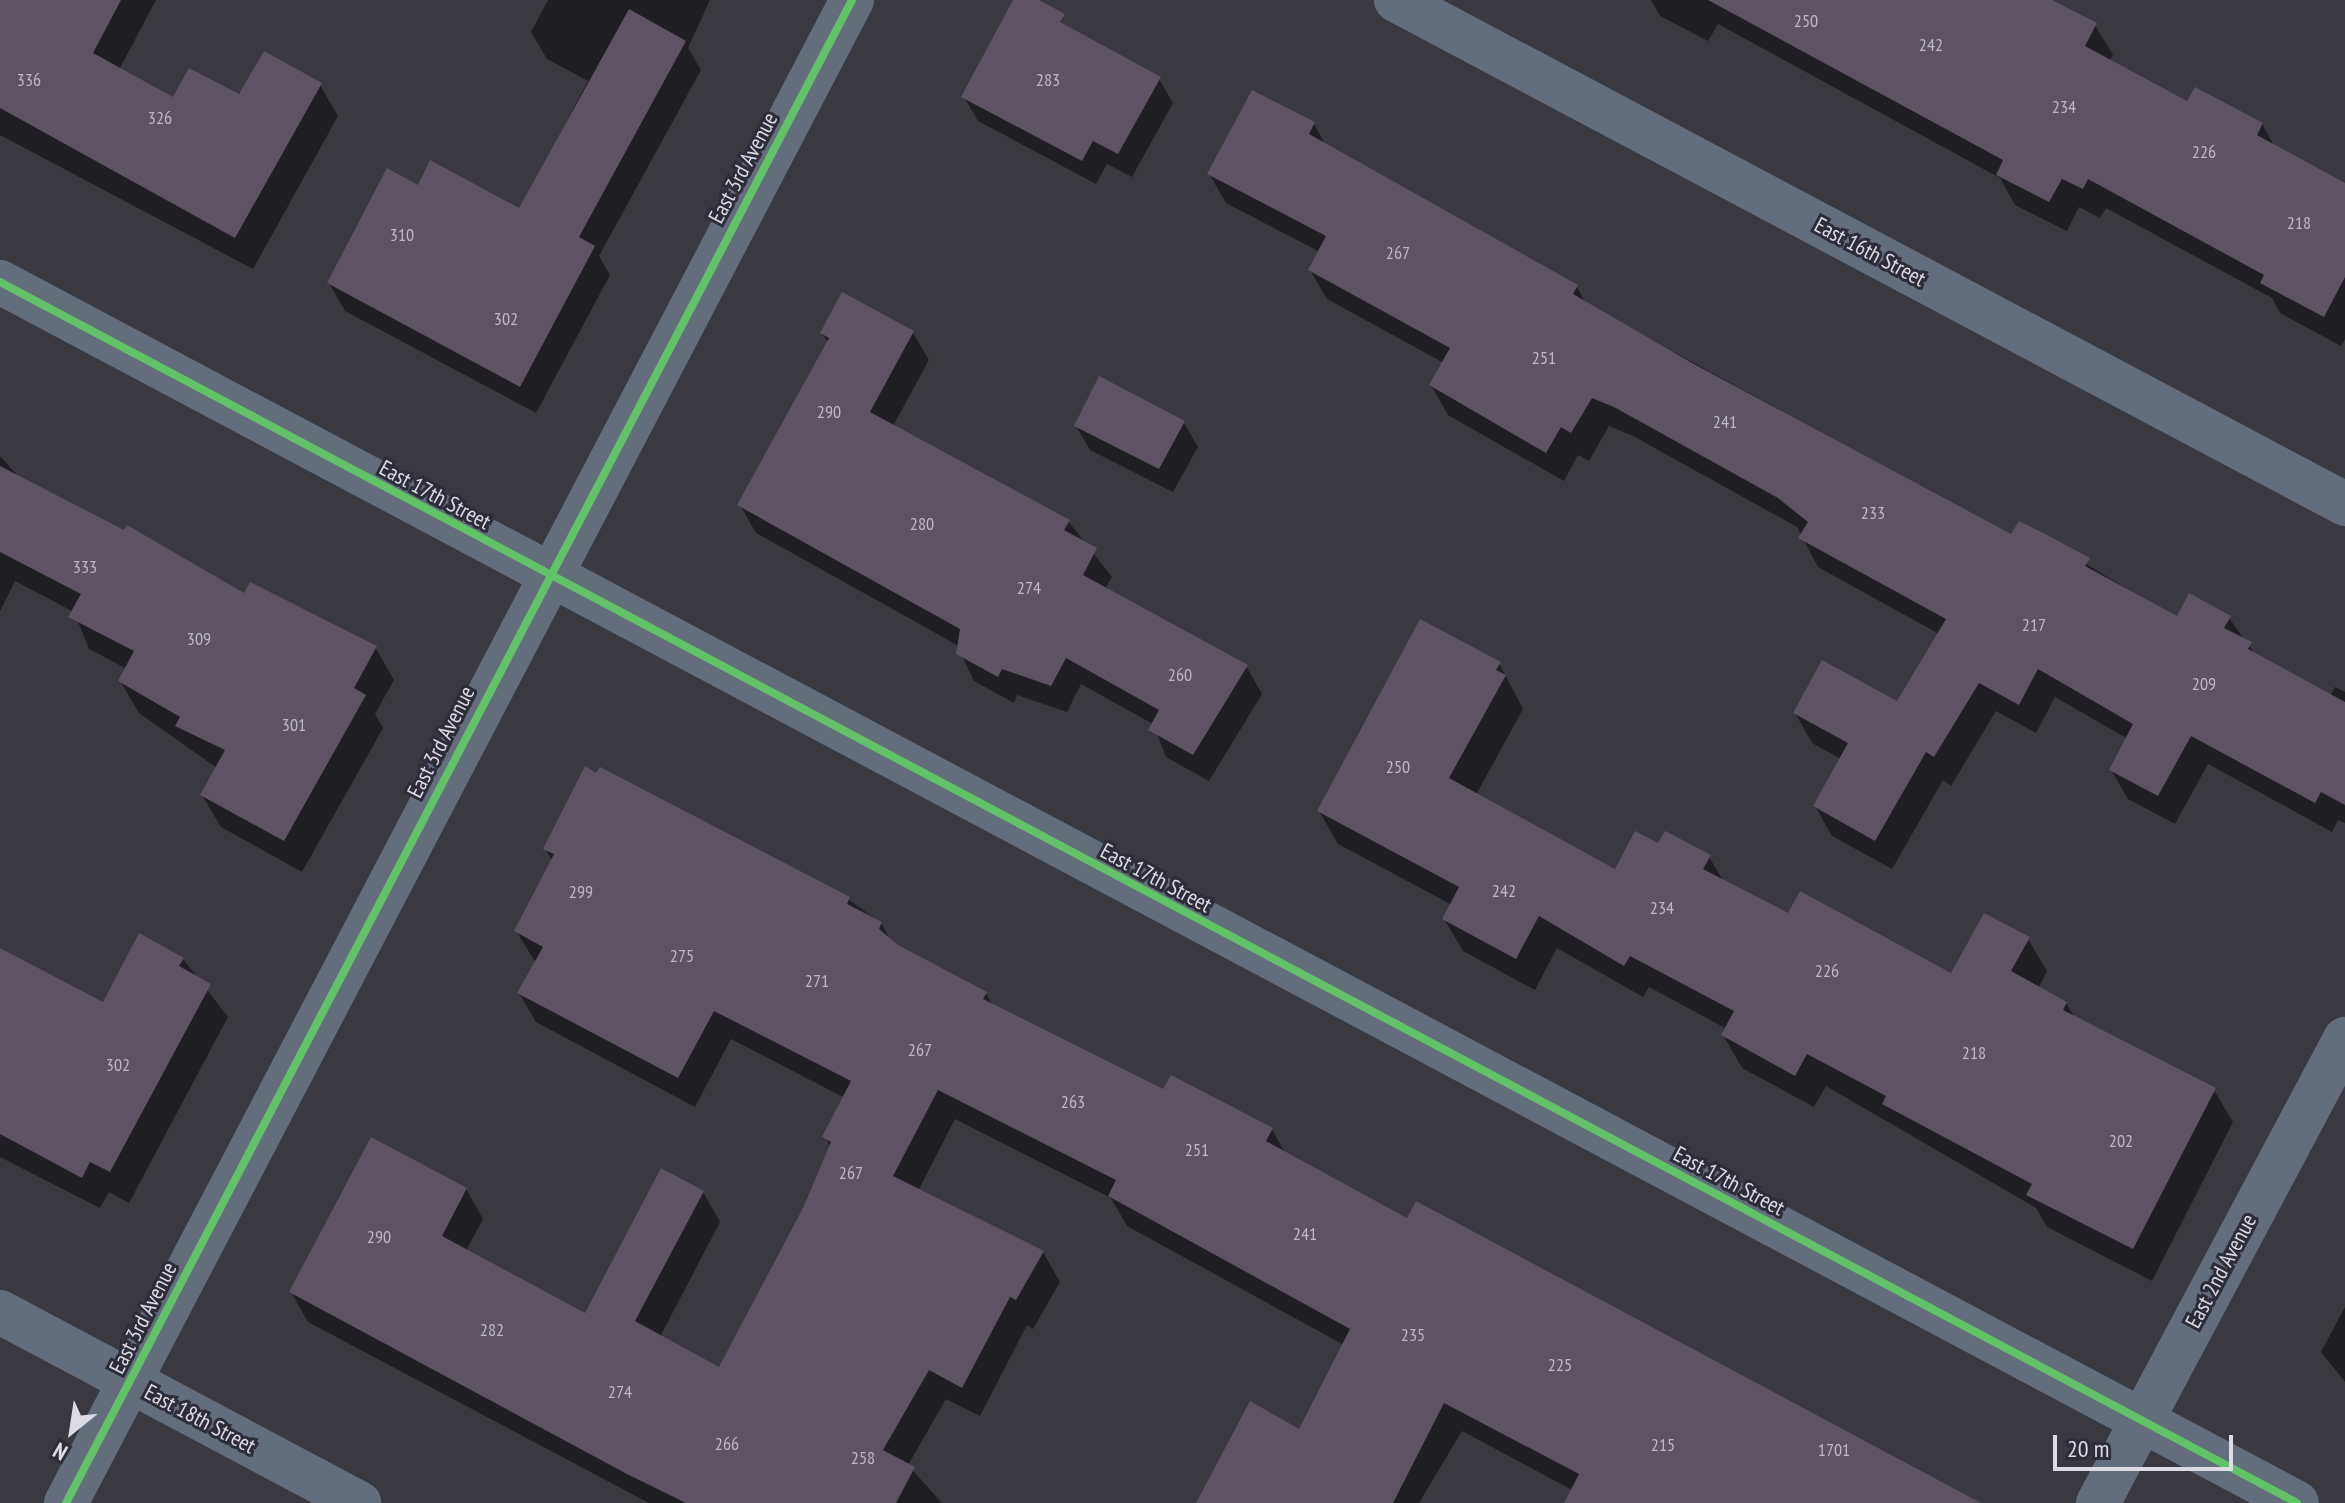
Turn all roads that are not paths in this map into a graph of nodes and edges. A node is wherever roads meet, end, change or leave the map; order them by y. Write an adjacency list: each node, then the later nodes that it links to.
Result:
1 (852, 0): 5 (street, East 3rd Avenue)
2 (1396, 0): 4 (street, East 16th Street)
3 (0, 282): 5 (street, East 17th Street)
4 (2345, 504)
5 (547, 576): 8 (street, East 3rd Avenue); 9 (street, East 17th Street)
6 (2345, 1039): 9 (street, East 2nd Avenue)
7 (0, 1312): 8 (street, East 18th Street)
8 (130, 1382): 10 (street, East 3rd Avenue); 11 (street, East 18th Street)
9 (2142, 1419): 12 (street, East 2nd Avenue); 13 (street, East 17th Street)
10 (66, 1503)
11 (359, 1503)
12 (2098, 1503)
13 (2297, 1503)

